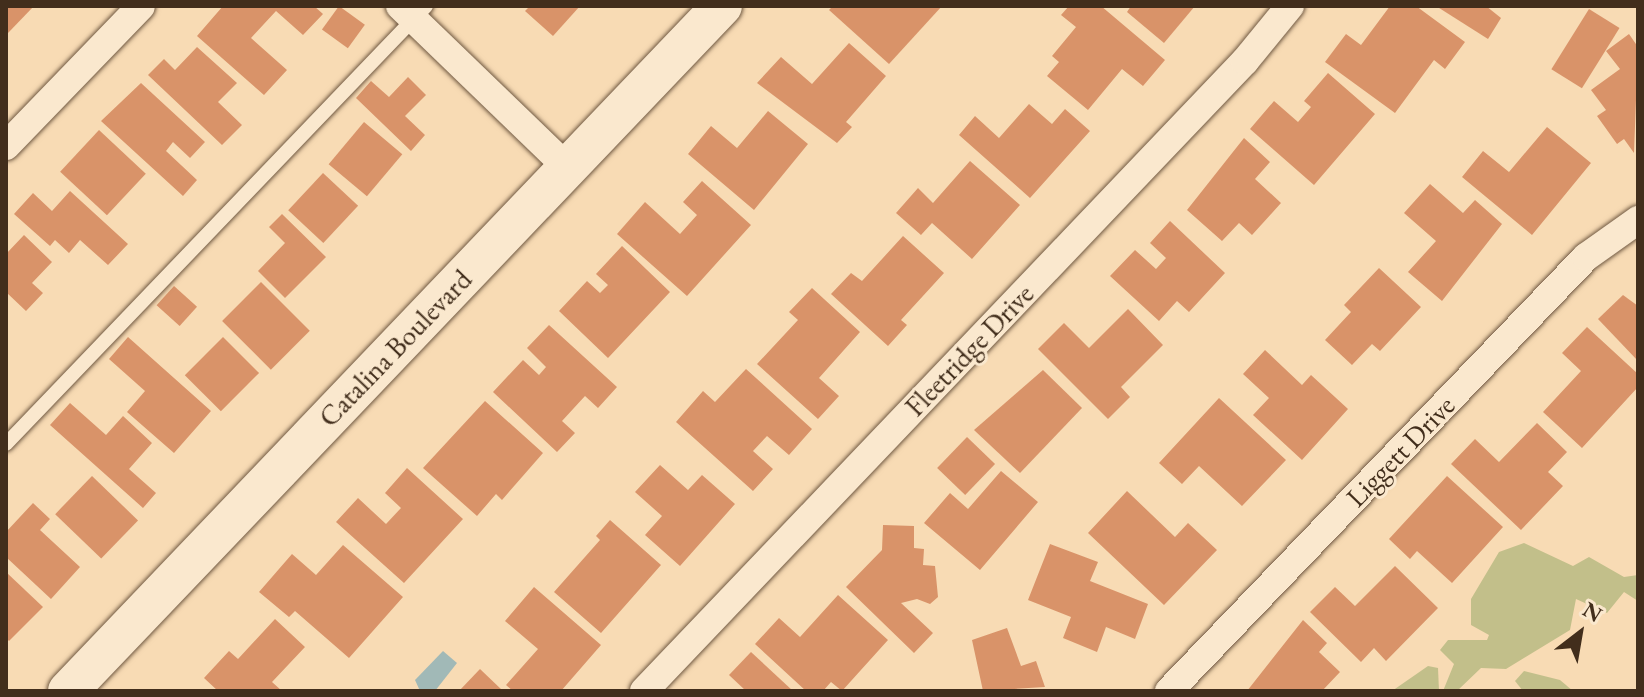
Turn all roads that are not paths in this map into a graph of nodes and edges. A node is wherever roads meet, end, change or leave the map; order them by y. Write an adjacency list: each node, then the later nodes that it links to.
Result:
1 (141, 6): 5 (street)
2 (722, 6): 6 (main road, Catalina Boulevard)
3 (1290, 6): 10 (street, Fleetridge Drive)
4 (413, 10): 6 (street); 8 (lane)
5 (6, 146)
6 (567, 167): 9 (main road, Catalina Boulevard)
7 (1638, 220): 11 (street, Liggett Drive)
8 (6, 444)
9 (68, 691)
10 (644, 691)
11 (1169, 691)

